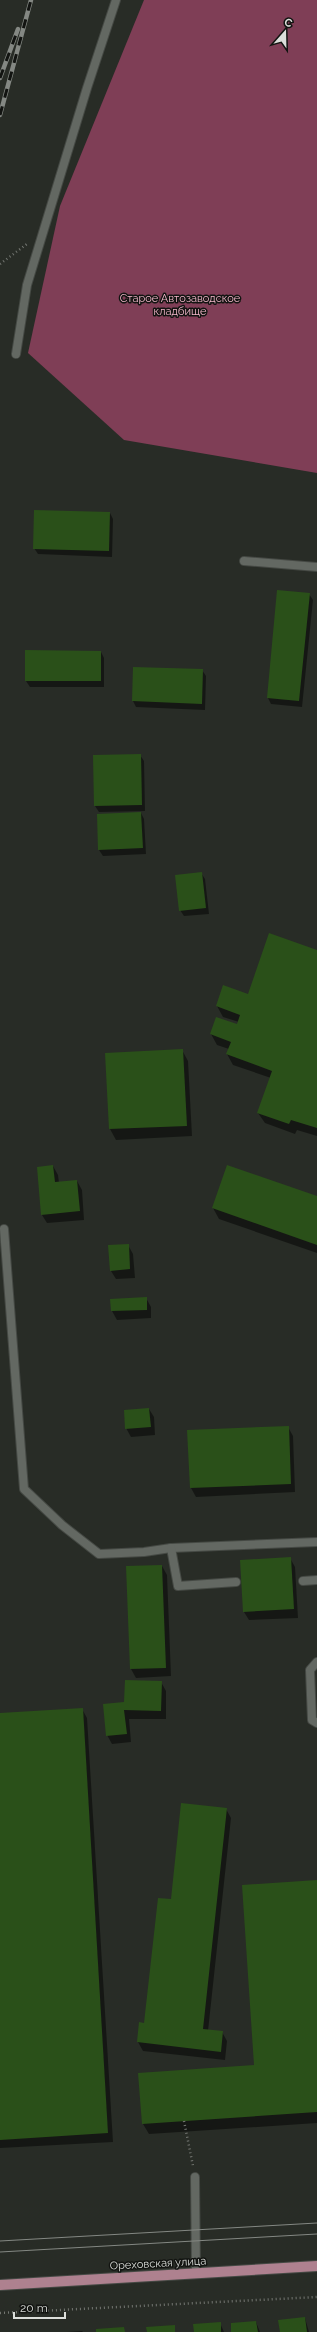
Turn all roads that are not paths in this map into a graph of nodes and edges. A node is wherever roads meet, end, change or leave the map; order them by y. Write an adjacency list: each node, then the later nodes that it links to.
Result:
1 (116, 0): 2 (lane)
2 (16, 354)
3 (244, 561): 4 (lane)
4 (317, 567)
5 (4, 1229): 7 (lane)
6 (317, 1542): 7 (lane)
7 (171, 1548): 10 (lane)
8 (317, 1580): 9 (lane)
9 (303, 1581)
10 (236, 1582)
11 (317, 1662): 12 (lane)
12 (317, 1723)
13 (195, 2177): 15 (lane)
14 (317, 2266): 15 (main road, Ореховская улица)
15 (196, 2273): 16 (main road, Ореховская улица)
16 (0, 2284)

